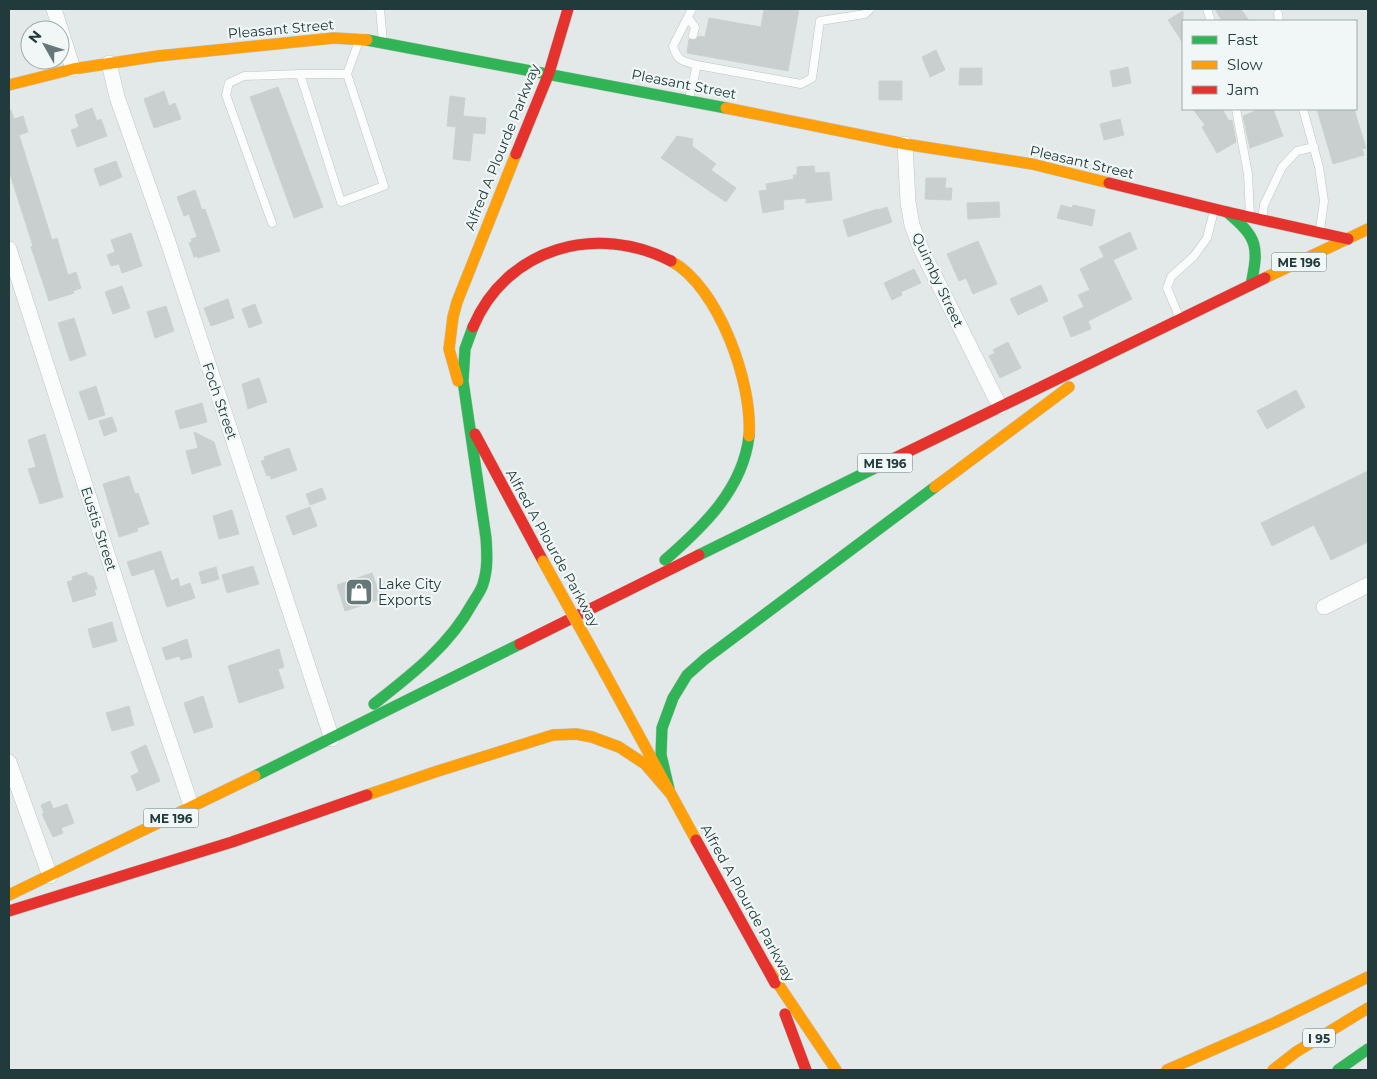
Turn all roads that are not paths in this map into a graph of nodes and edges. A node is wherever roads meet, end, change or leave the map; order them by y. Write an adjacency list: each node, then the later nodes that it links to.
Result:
1 (54, 9): 14 (street)
2 (380, 9): 9 (lane)
3 (568, 9): 15 (main road, Alfred A Plourde Parkway)
4 (692, 9): 6 (lane)
5 (870, 9): 13 (lane)
6 (688, 18): 7 (lane); 12 (lane)
7 (693, 35)
8 (360, 39): 9 (main road, Pleasant Street); 11 (main road, Pleasant Street); 17 (lane)
9 (383, 42): 15 (main road, Pleasant Street)
10 (690, 53): 12 (lane)
11 (109, 63): 14 (main road, Pleasant Street); 41 (street, Foch Street)
12 (688, 63): 13 (lane)
13 (697, 65): 19 (lane)
14 (73, 68): 18 (main road, Pleasant Street)
15 (549, 73): 19 (main road, Pleasant Street); 37 (main road, Alfred A Plourde Parkway)
16 (300, 74): 17 (lane); 17 (lane); 28 (lane)
17 (347, 74)
18 (9, 85)
19 (689, 101): 22 (main road, Pleasant Street)
20 (1236, 110): 26 (lane)
21 (1303, 110): 23 (lane)
22 (905, 144): 24 (main road, Pleasant Street); 36 (street, Quimby Street)
23 (1314, 147): 27 (lane); 30 (lane)
24 (1214, 209): 25 (main road, Pleasant Street); 34 (lane)
25 (1227, 212): 26 (main road, Pleasant Street); 33 (main road)
26 (1250, 217): 27 (main road, Pleasant Street)
27 (1262, 220): 30 (main road, Pleasant Street)
28 (272, 223)
29 (1368, 230): 31 (main road, ME 196)
30 (1319, 232): 31 (main road, Pleasant Street)
31 (1348, 239): 33 (main road, ME 196)
32 (9, 249): 44 (street, Eustis Street)
33 (1251, 285): 34 (main road, ME 196)
34 (1180, 319): 35 (main road, ME 196)
35 (1138, 340): 36 (main road, ME 196); 43 (main road)
36 (1000, 407): 39 (main road, ME 196)
37 (466, 408): 39 (main road); 41 (main road); 43 (main road, Alfred A Plourde Parkway, bridge)
38 (1368, 585): 40 (street)
39 (633, 587): 41 (main road, ME 196)
40 (1324, 607)
41 (332, 739): 44 (main road, ME 196)
42 (9, 762): 45 (street)
43 (670, 793): 47 (main road); 48 (main road, Alfred A Plourde Parkway)
44 (192, 808): 45 (main road, ME 196)
45 (50, 876): 46 (main road, ME 196)
46 (9, 895)
47 (9, 911)
48 (766, 966): 52 (main road); 53 (main road, Alfred A Plourde Parkway); 54 (main road)
49 (1368, 977): 55 (main road)
50 (1368, 1008): 56 (main road, I 95)
51 (1368, 1049): 57 (main road, I 95)
52 (806, 1070)
53 (823, 1070)
54 (836, 1070)
55 (1166, 1070)
56 (1273, 1070)
57 (1338, 1070)

